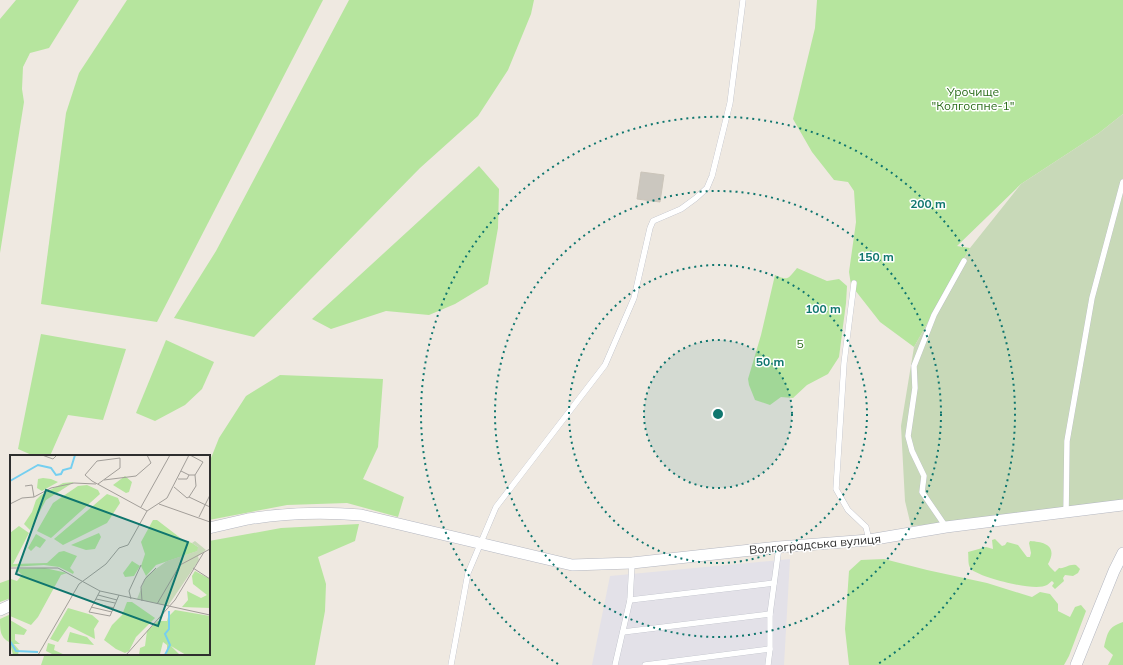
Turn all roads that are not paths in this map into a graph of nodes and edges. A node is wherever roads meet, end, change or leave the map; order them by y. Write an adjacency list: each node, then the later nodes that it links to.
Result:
1 (743, 0): 10 (lane)
2 (1123, 182): 6 (lane)
3 (964, 261): 7 (lane)
4 (854, 283): 9 (lane)
5 (1123, 506): 6 (street, Волгоградська вулиця)
6 (1066, 513): 7 (street, Волгоградська вулиця)
7 (946, 527): 9 (street, Волгоградська вулиця)
8 (210, 528): 10 (street, Волгоградська вулиця)
9 (869, 540): 11 (street, Волгоградська вулиця)
10 (480, 544): 13 (street, Волгоградська вулиця); 21 (lane)
11 (778, 547): 13 (street, Волгоградська вулиця); 14 (lane)
12 (1123, 554): 25 (street)
13 (632, 563): 15 (lane)
14 (774, 583): 15 (lane); 18 (lane)
15 (630, 600): 19 (lane)
16 (10, 605): 17 (street)
17 (0, 610)
18 (770, 614): 19 (lane); 20 (lane)
19 (623, 632): 22 (lane)
20 (770, 649): 23 (lane); 24 (lane)
21 (451, 665)
22 (615, 665)
23 (645, 665)
24 (768, 665)
25 (1076, 665)

